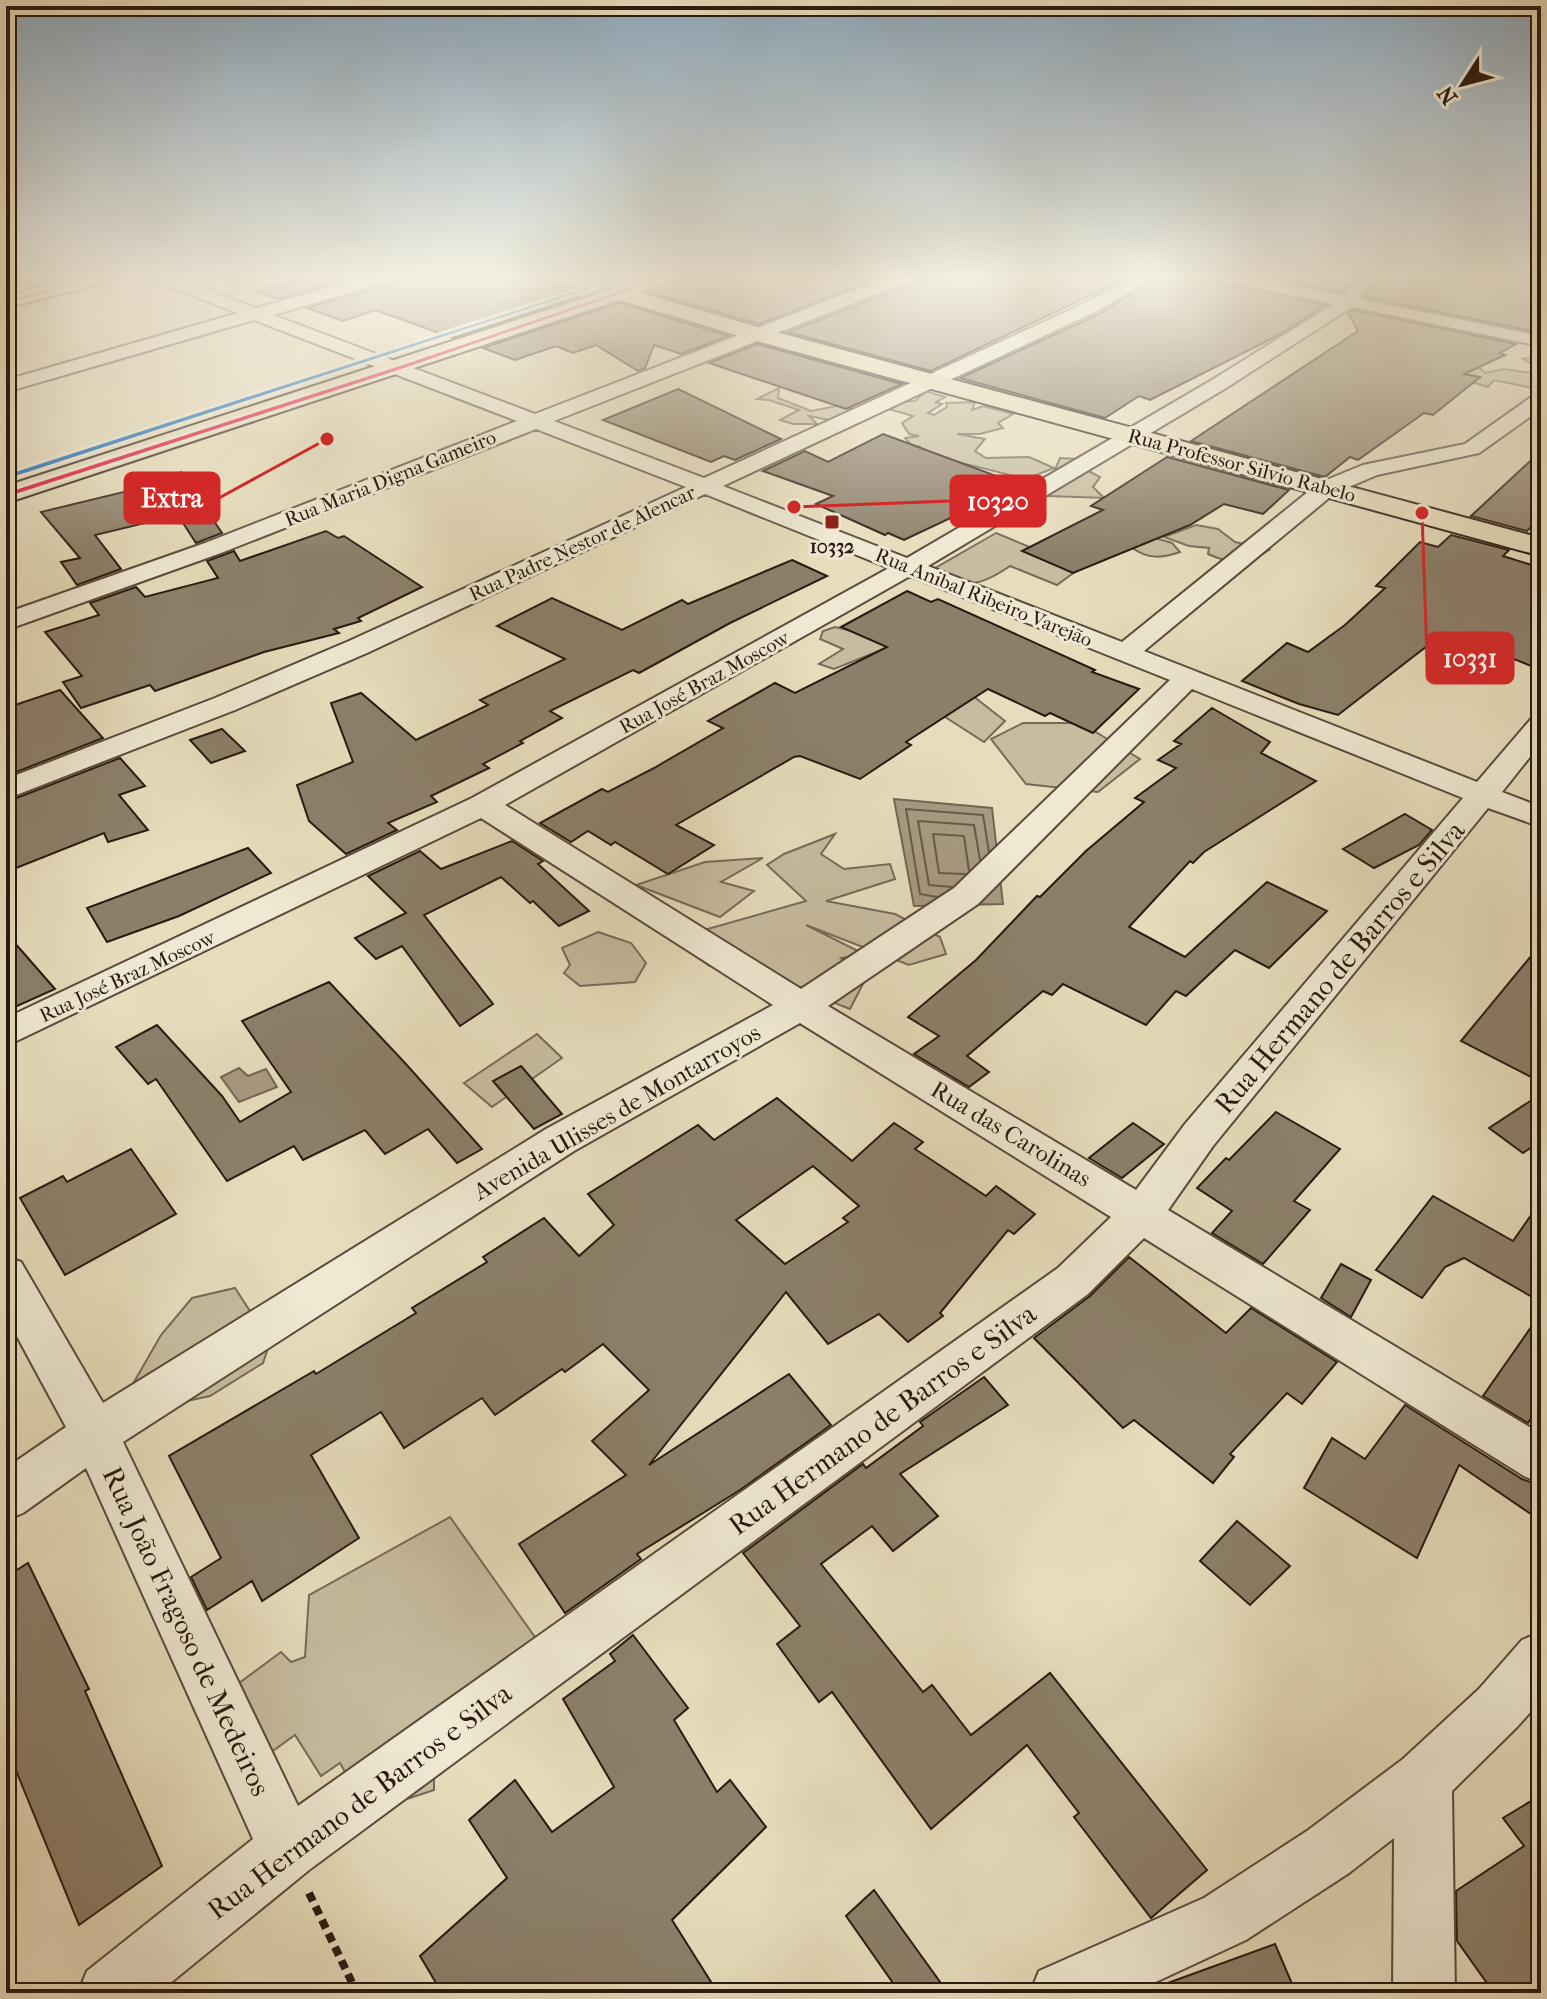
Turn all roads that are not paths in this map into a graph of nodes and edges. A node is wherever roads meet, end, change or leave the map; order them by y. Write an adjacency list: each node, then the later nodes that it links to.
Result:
1 (63, 369): 10 (street)
2 (344, 369): 14 (main road)
3 (395, 369): 17 (main road)
4 (402, 369): 12 (street, Rua Anibal Ribeiro Varejão)
5 (667, 369): 12 (street, Rua Maria Digna Gameiro)
6 (888, 369): 9 (main road, Rua Professor Silvio Rabelo)
7 (957, 369): 9 (street, Rua Padre Nestor de Alencar)
8 (1242, 369): 13 (street, Rua José Braz Moscow)
9 (932, 381): 13 (main road, Rua Professor Silvio Rabelo); 15 (street, Rua Padre Nestor de Alencar)
10 (6, 386)
11 (1541, 399): 16 (street)
12 (534, 421): 15 (street, Rua Anibal Ribeiro Varejão); 20 (street, Rua Maria Digna Gameiro)
13 (1131, 435): 16 (main road, Rua Professor Silvio Rabelo); 19 (street, Rua José Braz Moscow)
14 (6, 477)
15 (704, 486): 19 (street, Rua Anibal Ribeiro Varejão); 24 (street, Rua Padre Nestor de Alencar)
16 (1327, 488): 18 (main road, Rua Professor Silvio Rabelo); 21 (street)
17 (6, 495)
18 (1541, 547)
19 (909, 567): 21 (street, Rua Anibal Ribeiro Varejão); 26 (street, Rua José Braz Moscow)
20 (6, 622)
21 (1125, 653): 22 (street, Rua Anibal Ribeiro Varejão)
22 (1188, 678): 25 (street, Rua Anibal Ribeiro Varejão); 28 (street, Avenida Ulisses de Montarroyos)
23 (1541, 725): 25 (street, Rua Hermano de Barros e Silva)
24 (6, 790)
25 (1483, 795): 27 (street, Rua Anibal Ribeiro Varejão); 30 (street, Rua Hermano de Barros e Silva)
26 (483, 805): 28 (street, Rua das Carolinas); 29 (street, Rua José Braz Moscow)
27 (1541, 818)
28 (801, 1006): 30 (street, Rua das Carolinas); 32 (street, Avenida Ulisses de Montarroyos)
29 (6, 1033)
30 (1142, 1214): 33 (street, Rua das Carolinas); 37 (street, Rua Hermano de Barros e Silva)
31 (6, 1275): 32 (street, Rua João Fragoso de Medeiros)
32 (95, 1434): 34 (street, Avenida Ulisses de Montarroyos); 37 (street, Rua João Fragoso de Medeiros)
33 (1541, 1460)
34 (6, 1496)
35 (1541, 1659): 36 (street)
36 (1423, 1779): 39 (street); 40 (street)
37 (288, 1849): 38 (street, Rua Hermano de Barros e Silva)
38 (109, 1993)
39 (1061, 1993)
40 (1424, 1993)

